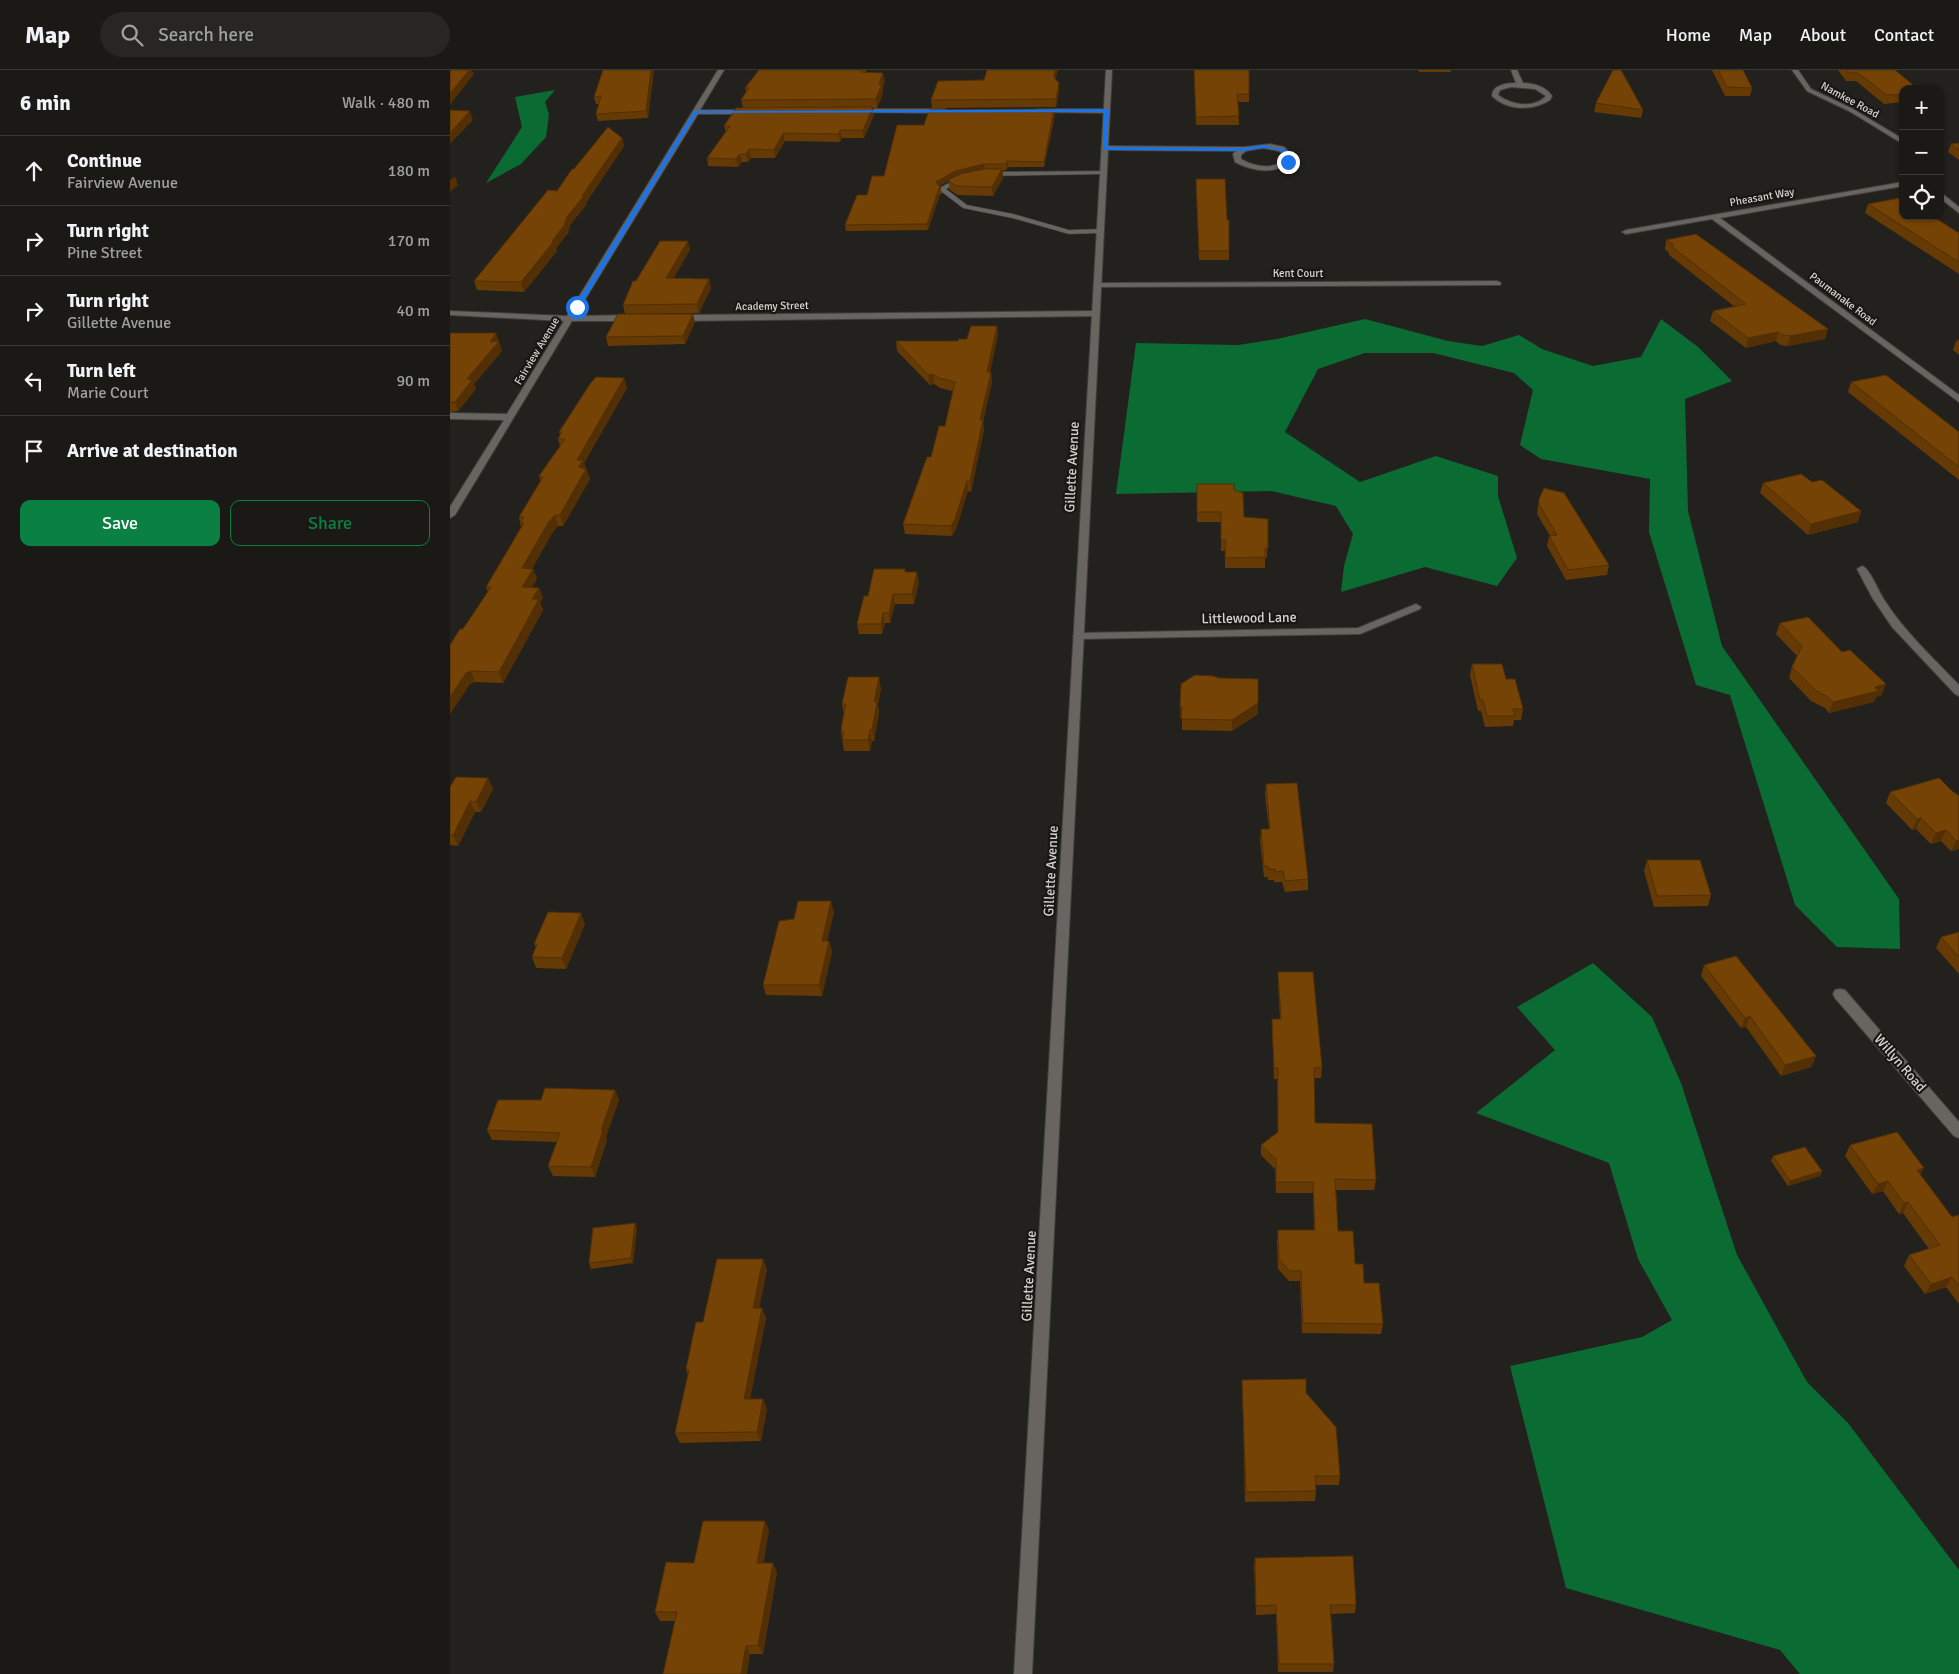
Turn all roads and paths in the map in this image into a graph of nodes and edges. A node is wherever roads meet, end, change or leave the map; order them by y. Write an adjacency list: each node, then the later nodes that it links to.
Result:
1 (721, 70): 10 (street, Fairview Avenue)
2 (1109, 70): 6 (street, Gillette Avenue)
3 (1514, 70): 5 (street)
4 (1795, 70): 12 (street, Namkee Road)
5 (1520, 85): 5 (street)
6 (1107, 110): 9 (street); 13 (street, Gillette Avenue)
7 (852, 111): 8 (street)
8 (950, 111)
9 (1028, 111)
10 (695, 112): 11 (street); 30 (street, Fairview Avenue)
11 (754, 112)
12 (1899, 140)
13 (1105, 148): 14 (street); 15 (street, Gillette Avenue)
14 (1244, 149): 14 (street)
15 (1104, 173): 16 (lane); 22 (street, Gillette Avenue)
16 (976, 176)
17 (968, 177): 22 (lane)
18 (1899, 185): 21 (street, Pheasant Way)
19 (1944, 198): 20 (street)
20 (1959, 211)
21 (1714, 217): 23 (street, Pheasant Way); 31 (street, Paumanake Road)
22 (1101, 231): 25 (street, Gillette Avenue)
23 (1626, 232)
24 (1497, 283): 25 (street, Kent Court)
25 (1098, 285): 27 (street, Gillette Avenue)
26 (450, 313): 30 (street)
27 (1095, 314): 29 (street, Academy Street); 37 (street, Gillette Avenue)
28 (640, 318): 30 (street)
29 (669, 318)
30 (570, 319): 33 (street, Fairview Avenue)
31 (1959, 399)
32 (450, 416): 33 (street)
33 (510, 417): 34 (street, Fairview Avenue)
34 (450, 515)
35 (1862, 570): 38 (street)
36 (1416, 607): 37 (street, Littlewood Lane)
37 (1078, 636): 41 (street, Gillette Avenue)
38 (1959, 692)
39 (1840, 994): 40 (street, Willyn Road)
40 (1959, 1132)
41 (1023, 1674)

